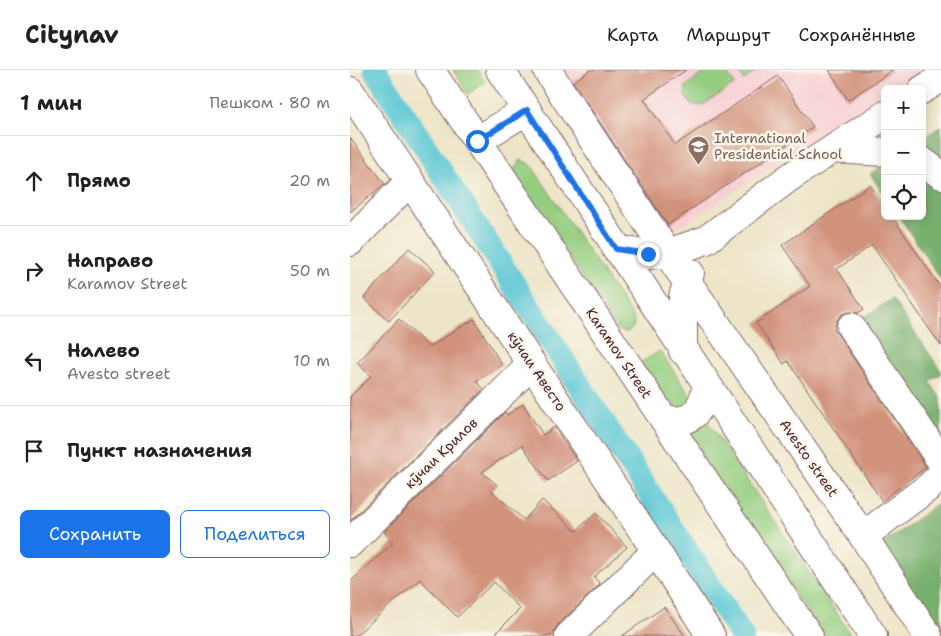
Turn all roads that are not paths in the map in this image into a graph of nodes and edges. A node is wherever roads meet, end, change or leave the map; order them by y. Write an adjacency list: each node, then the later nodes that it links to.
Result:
1 (430, 70): 7 (street, Karamov Street)
2 (500, 70): 5 (street)
3 (547, 70): 16 (street, Avesto street)
4 (350, 90): 12 (street, кӯчаи Авесто)
5 (527, 110): 7 (street); 15 (street)
6 (881, 118): 8 (street)
7 (477, 141): 22 (street, Karamov Street)
8 (833, 149): 9 (street); 13 (street)
9 (881, 152)
10 (926, 164): 11 (street)
11 (941, 175)
12 (410, 181): 14 (street); 20 (street, кӯчаи Авесто)
13 (706, 240): 16 (street); 17 (street)
14 (350, 242)
15 (616, 249): 16 (street); 19 (street)
16 (668, 253): 17 (street, Avesto street)
17 (687, 281): 19 (street); 25 (street, Avesto street)
18 (851, 327): 23 (street)
19 (683, 350): 21 (street)
20 (532, 364): 26 (street, кӯчаи Крилов); 27 (street, кӯчаи Авесто)
21 (707, 386): 22 (street); 31 (street)
22 (664, 419): 30 (street, Karamov Street)
23 (941, 462)
24 (941, 475): 25 (street)
25 (863, 536): 32 (street, Avesto street)
26 (350, 542)
27 (656, 551): 28 (street); 29 (street, кӯчаи Авесто)
28 (569, 636)
29 (712, 636)
30 (809, 636)
31 (873, 636)
32 (928, 636)

